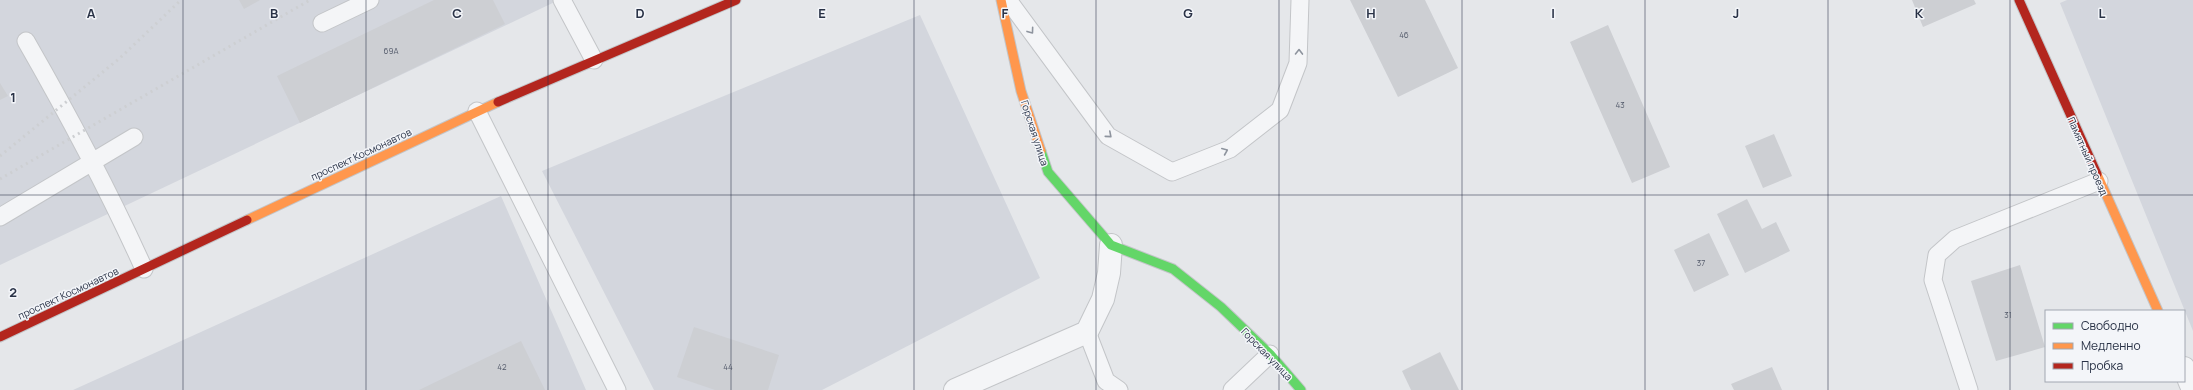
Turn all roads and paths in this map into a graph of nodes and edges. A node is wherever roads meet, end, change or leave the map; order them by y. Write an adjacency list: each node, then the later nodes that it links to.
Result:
1 (370, 0): 8 (lane)
2 (562, 0): 10 (lane)
3 (736, 0): 10 (street, проспект Космонавтов)
4 (1001, 0): 16 (street, Горская улица)
5 (1008, 0): 6 (lane, one-way to 6)
6 (1300, 0)
7 (2019, 0): 14 (street, Памятный проезд)
8 (322, 23)
9 (26, 41): 13 (lane)
10 (594, 60): 11 (street, проспект Космонавтов)
11 (477, 111): 17 (street, проспект Космонавтов); 22 (lane)
12 (134, 137): 13 (lane)
13 (93, 162): 15 (lane); 17 (lane)
14 (2099, 181): 18 (street, Памятный проезд); 27 (lane)
15 (0, 218)
16 (1111, 245): 19 (street); 21 (street, Горская улица)
17 (144, 269): 20 (street, проспект Космонавтов)
18 (2158, 310)
19 (1087, 332): 23 (street); 24 (lane)
20 (0, 337)
21 (1270, 354): 25 (lane); 26 (street, Горская улица)
22 (617, 390)
23 (955, 390)
24 (1119, 390)
25 (1232, 390)
26 (1301, 390)
27 (1969, 390)

